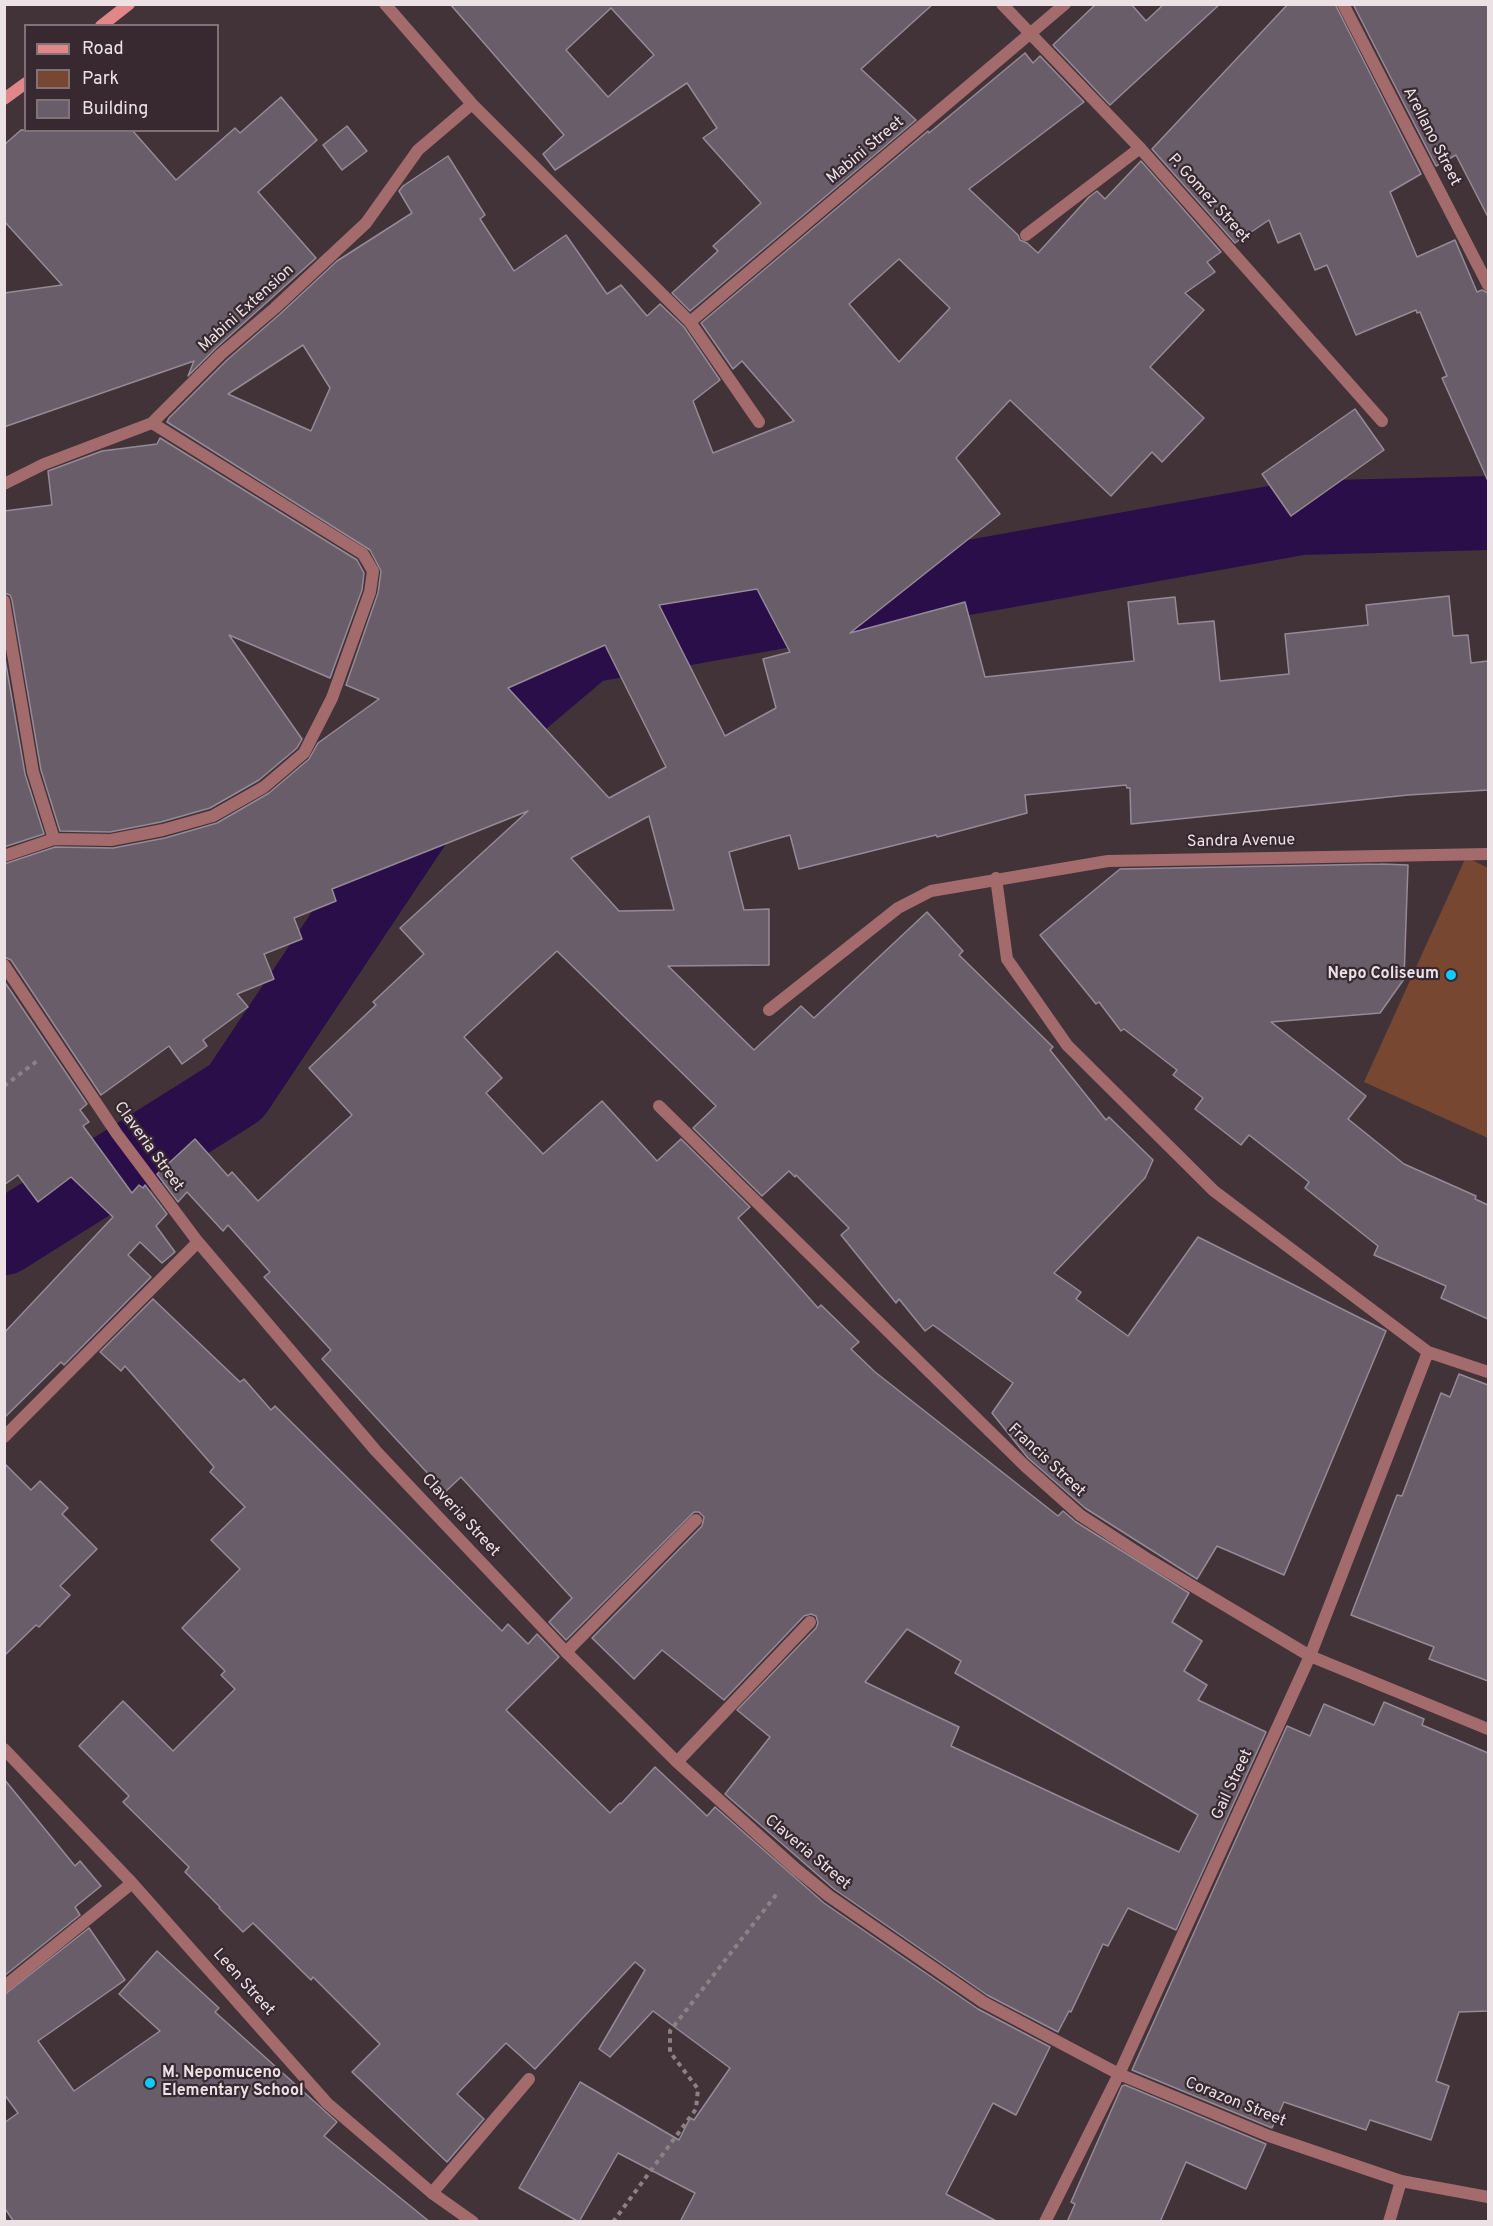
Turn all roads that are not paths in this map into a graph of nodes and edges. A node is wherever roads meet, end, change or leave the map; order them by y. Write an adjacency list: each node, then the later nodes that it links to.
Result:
1 (129, 4): 6 (main road)
2 (385, 4): 10 (street)
3 (1002, 4): 7 (street, P. Gomez Street)
4 (1065, 4): 7 (street, Mabini Street)
5 (1343, 4): 13 (street, Arellano Street)
6 (104, 24)
7 (1031, 33): 11 (street, P. Gomez Street); 14 (street, Mabini Street)
8 (24, 84): 9 (main road)
9 (4, 99)
10 (472, 104): 14 (street); 17 (street, Mabini Extension)
11 (1140, 148): 12 (street); 15 (street, P. Gomez Street)
12 (1026, 234)
13 (1488, 285)
14 (690, 322): 16 (street)
15 (1383, 421)
16 (759, 422)
17 (152, 423): 18 (street, Mabini Extension); 20 (street)
18 (4, 484)
19 (4, 601): 20 (street)
20 (54, 839): 22 (street)
21 (1488, 854): 23 (street, Sandra Avenue)
22 (4, 856)
23 (996, 878): 25 (street, Sandra Avenue); 28 (street)
24 (4, 965): 27 (street, Claveria Street)
25 (769, 1010)
26 (659, 1106): 34 (street, Francis Street)
27 (198, 1242): 30 (street); 33 (street, Claveria Street)
28 (1428, 1352): 29 (street); 34 (street, Gail Street)
29 (1488, 1372)
30 (4, 1437)
31 (696, 1520): 33 (street)
32 (810, 1622): 37 (street)
33 (566, 1652): 37 (street, Claveria Street)
34 (1310, 1656): 35 (street, Francis Street); 41 (street, Gail Street)
35 (1488, 1729)
36 (4, 1749): 38 (street, Leen Street)
37 (677, 1762): 40 (street, Claveria Street)
38 (132, 1883): 39 (street); 44 (street, Leen Street)
39 (4, 1987)
40 (983, 2002): 41 (street, Corazon Street)
41 (1119, 2074): 43 (street, Corazon Street); 47 (street, Gail Street)
42 (529, 2079): 44 (street)
43 (1401, 2181): 45 (street, Corazon Street); 48 (street)
44 (432, 2193): 46 (street, Leen Street)
45 (1488, 2197)
46 (473, 2222)
47 (1045, 2222)
48 (1389, 2222)

